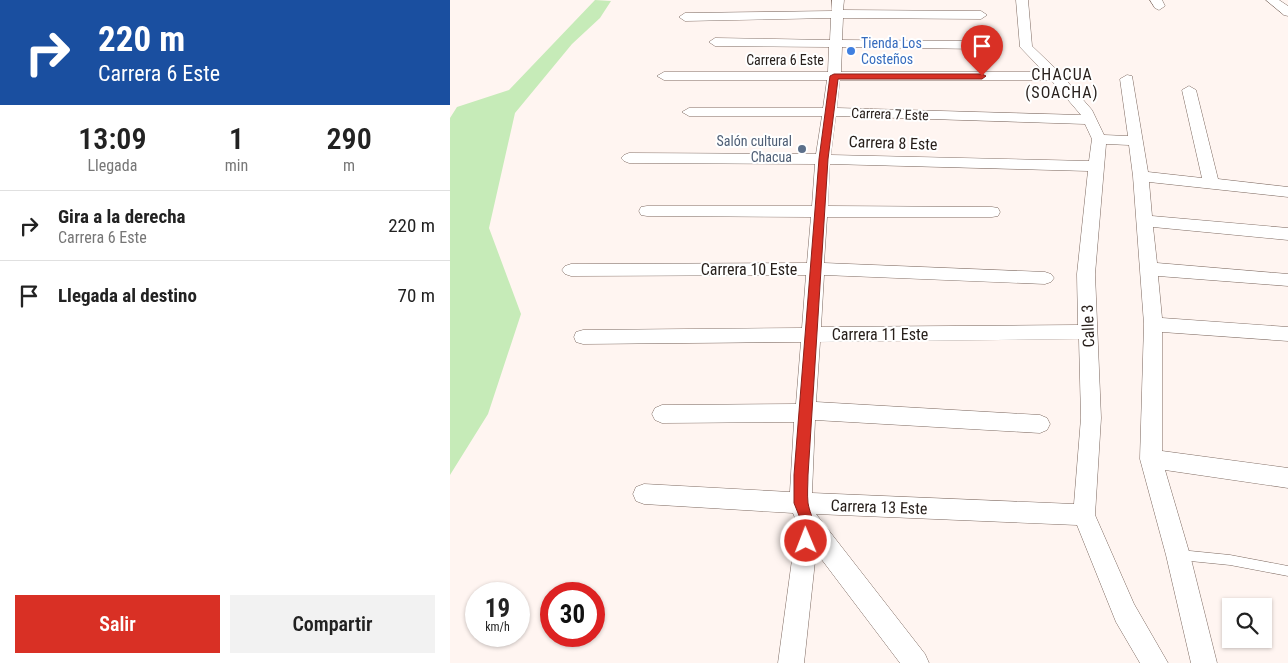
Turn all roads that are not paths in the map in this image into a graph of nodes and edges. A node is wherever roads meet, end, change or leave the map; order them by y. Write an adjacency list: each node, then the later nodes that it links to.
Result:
1 (1022, 0): 12 (street)
2 (1272, 0): 4 (street)
3 (837, 7): 5 (street); 6 (street); 8 (street)
4 (1288, 12)
5 (981, 15)
6 (685, 17)
7 (715, 42): 8 (street)
8 (835, 43): 9 (street); 11 (street)
9 (980, 45)
10 (664, 76): 11 (street, Carrera 6 Este)
11 (834, 76): 12 (street, Carrera 6 Este); 16 (street)
12 (1056, 76): 17 (street)
13 (1127, 79): 19 (street)
14 (1189, 90): 24 (street)
15 (690, 112): 16 (street, Carrera 7 Este)
16 (830, 112): 17 (street, Carrera 7 Este); 21 (street)
17 (1090, 120): 18 (street)
18 (1099, 139): 19 (street); 22 (street, Calle 3)
19 (1136, 141): 23 (street)
20 (629, 158): 21 (street, Carrera 8 Este)
21 (823, 159): 22 (street, Carrera 8 Este); 27 (street)
22 (1095, 166): 37 (street, Calle 3)
23 (1140, 176): 24 (street); 29 (street)
24 (1211, 184): 25 (street)
25 (1288, 192)
26 (647, 212): 27 (street)
27 (821, 212): 28 (street); 31 (street)
28 (992, 212)
29 (1144, 221): 30 (street); 32 (street)
30 (1288, 234)
31 (817, 269): 33 (street, Carrera 10 Este); 34 (street, Carrera 10 Este); 38 (street)
32 (1148, 269): 35 (street); 36 (street)
33 (572, 270)
34 (1046, 278)
35 (1288, 280)
36 (1153, 324): 39 (street); 44 (street)
37 (1088, 332): 38 (street, Carrera 11 Este); 48 (street, Calle 3)
38 (812, 334): 40 (street, Carrera 11 Este); 41 (street)
39 (1288, 334)
40 (583, 337)
41 (806, 413): 42 (street); 43 (street); 47 (street)
42 (662, 414)
43 (1040, 424)
44 (1151, 459): 45 (street); 49 (street)
45 (1288, 478)
46 (644, 494): 47 (street, Carrera 13 Este)
47 (805, 513): 48 (street, Carrera 13 Este); 51 (street); 52 (street)
48 (1084, 515): 53 (street, Calle 3)
49 (1178, 555): 50 (lane); 54 (street)
50 (1288, 571)
51 (791, 663)
52 (916, 663)
53 (1156, 663)
54 (1204, 663)

